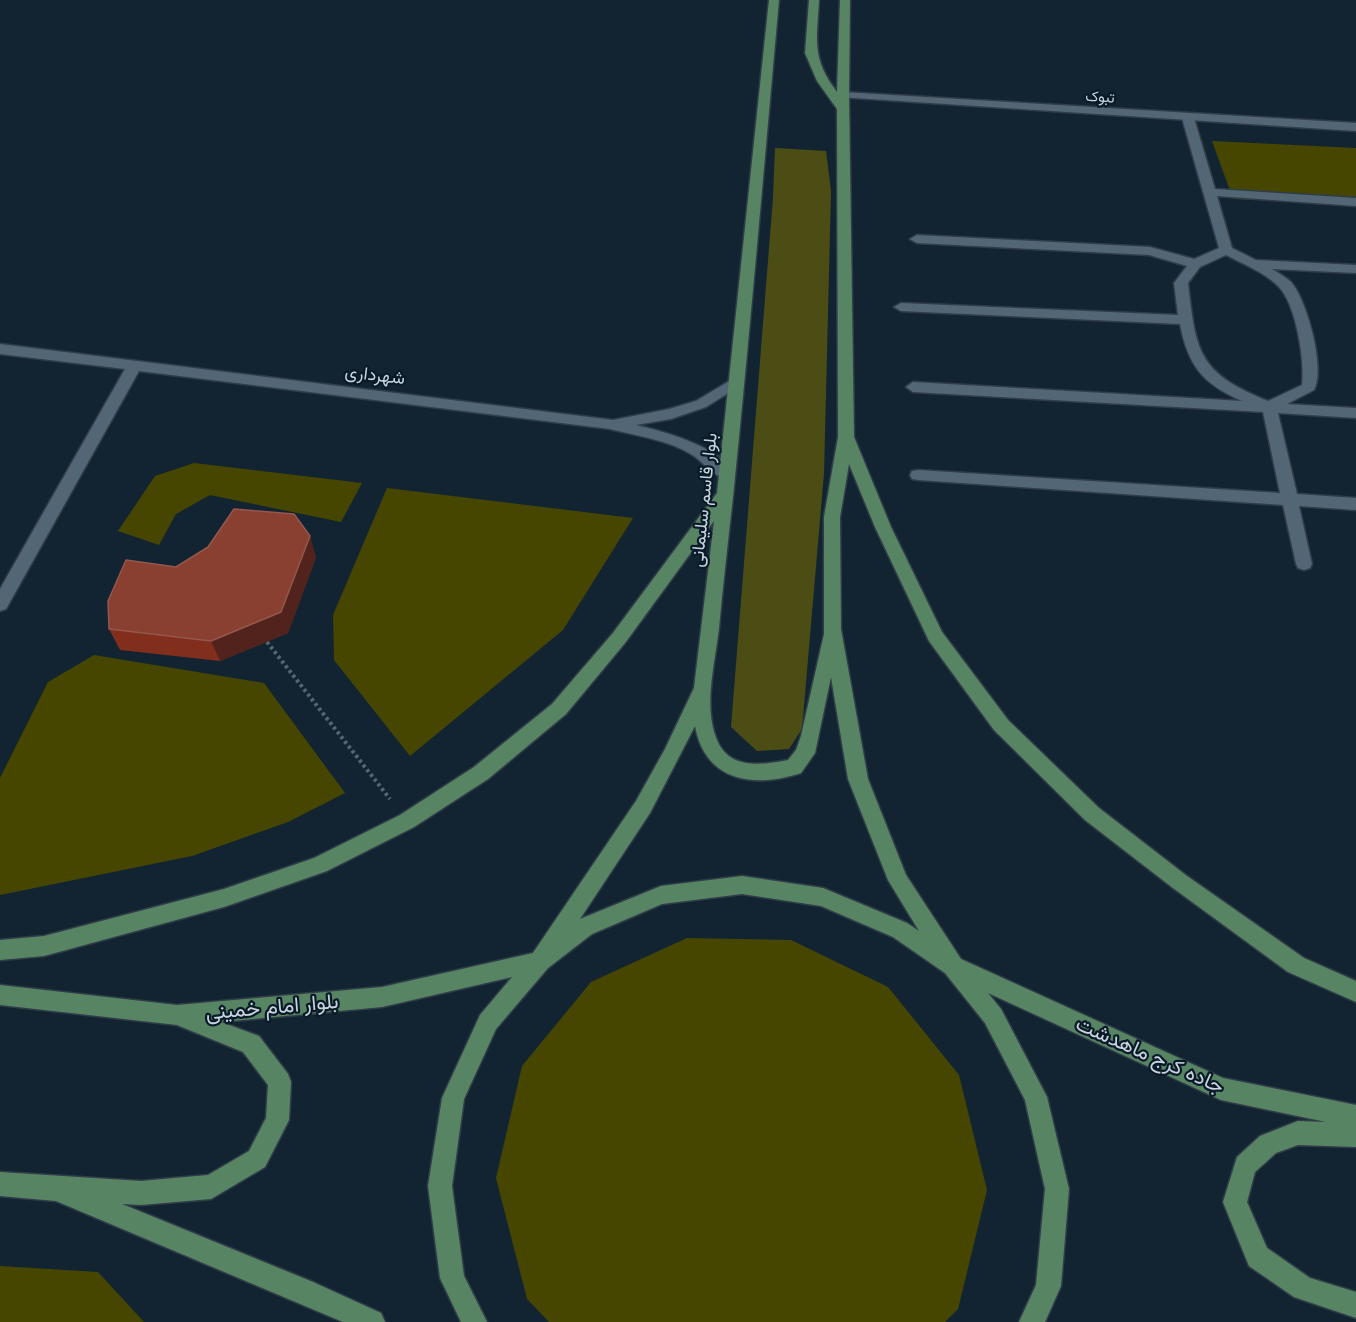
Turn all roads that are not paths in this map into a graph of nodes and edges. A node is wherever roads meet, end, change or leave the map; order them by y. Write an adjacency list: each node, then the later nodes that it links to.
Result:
1 (774, 0): 18 (main road, بلوار قاسم سلیمانی)
2 (814, 0): 4 (main road)
3 (845, 0): 4 (main road)
4 (843, 101): 5 (street, تبوک); 23 (main road)
5 (1188, 118): 6 (street, تبوک); 7 (street)
6 (1356, 127)
7 (1209, 192): 8 (street); 10 (street)
8 (1356, 202)
9 (917, 239): 11 (street)
10 (1226, 250): 11 (street); 12 (street)
11 (1195, 264): 15 (street)
12 (1255, 264): 13 (street); 20 (street)
13 (1356, 269)
14 (901, 307): 15 (street)
15 (1185, 320): 20 (street)
16 (0, 349): 17 (street, شهرداری)
17 (135, 365): 22 (street, شهرداری); 30 (street)
18 (736, 382): 22 (street, شهرداری); 24 (main road, بلوار قاسم سلیمانی)
19 (913, 387): 20 (street)
20 (1269, 407): 21 (street); 27 (street)
21 (1356, 413)
22 (610, 424): 24 (street, شهرداری)
23 (846, 437): 31 (main road); 36 (main road)
24 (727, 474): 26 (main road, بلوار قاسم سلیمانی)
25 (918, 475): 27 (street)
26 (725, 494): 32 (main road, بلوار قاسم سلیمانی); 33 (main road)
27 (1290, 499): 28 (street); 29 (street)
28 (1356, 504)
29 (1305, 564)
30 (0, 603)
31 (832, 629): 32 (main road); 35 (main road)
32 (703, 688): 34 (main road, بلوار قاسم سلیمانی)
33 (0, 950)
34 (540, 961): 35 (main road); 38 (main road, بلوار امام خمینی); 45 (main road)
35 (953, 966): 39 (main road, جاده کرج ماهدشت); 46 (main road)
36 (1356, 992)
37 (0, 995): 38 (main road, بلوار امام خمینی)
38 (177, 1015): 42 (main road)
39 (1356, 1117)
40 (1356, 1135): 43 (main road)
41 (0, 1184): 42 (main road)
42 (56, 1190): 44 (main road)
43 (1356, 1305)
44 (372, 1322)
45 (474, 1322)
46 (1032, 1322)

